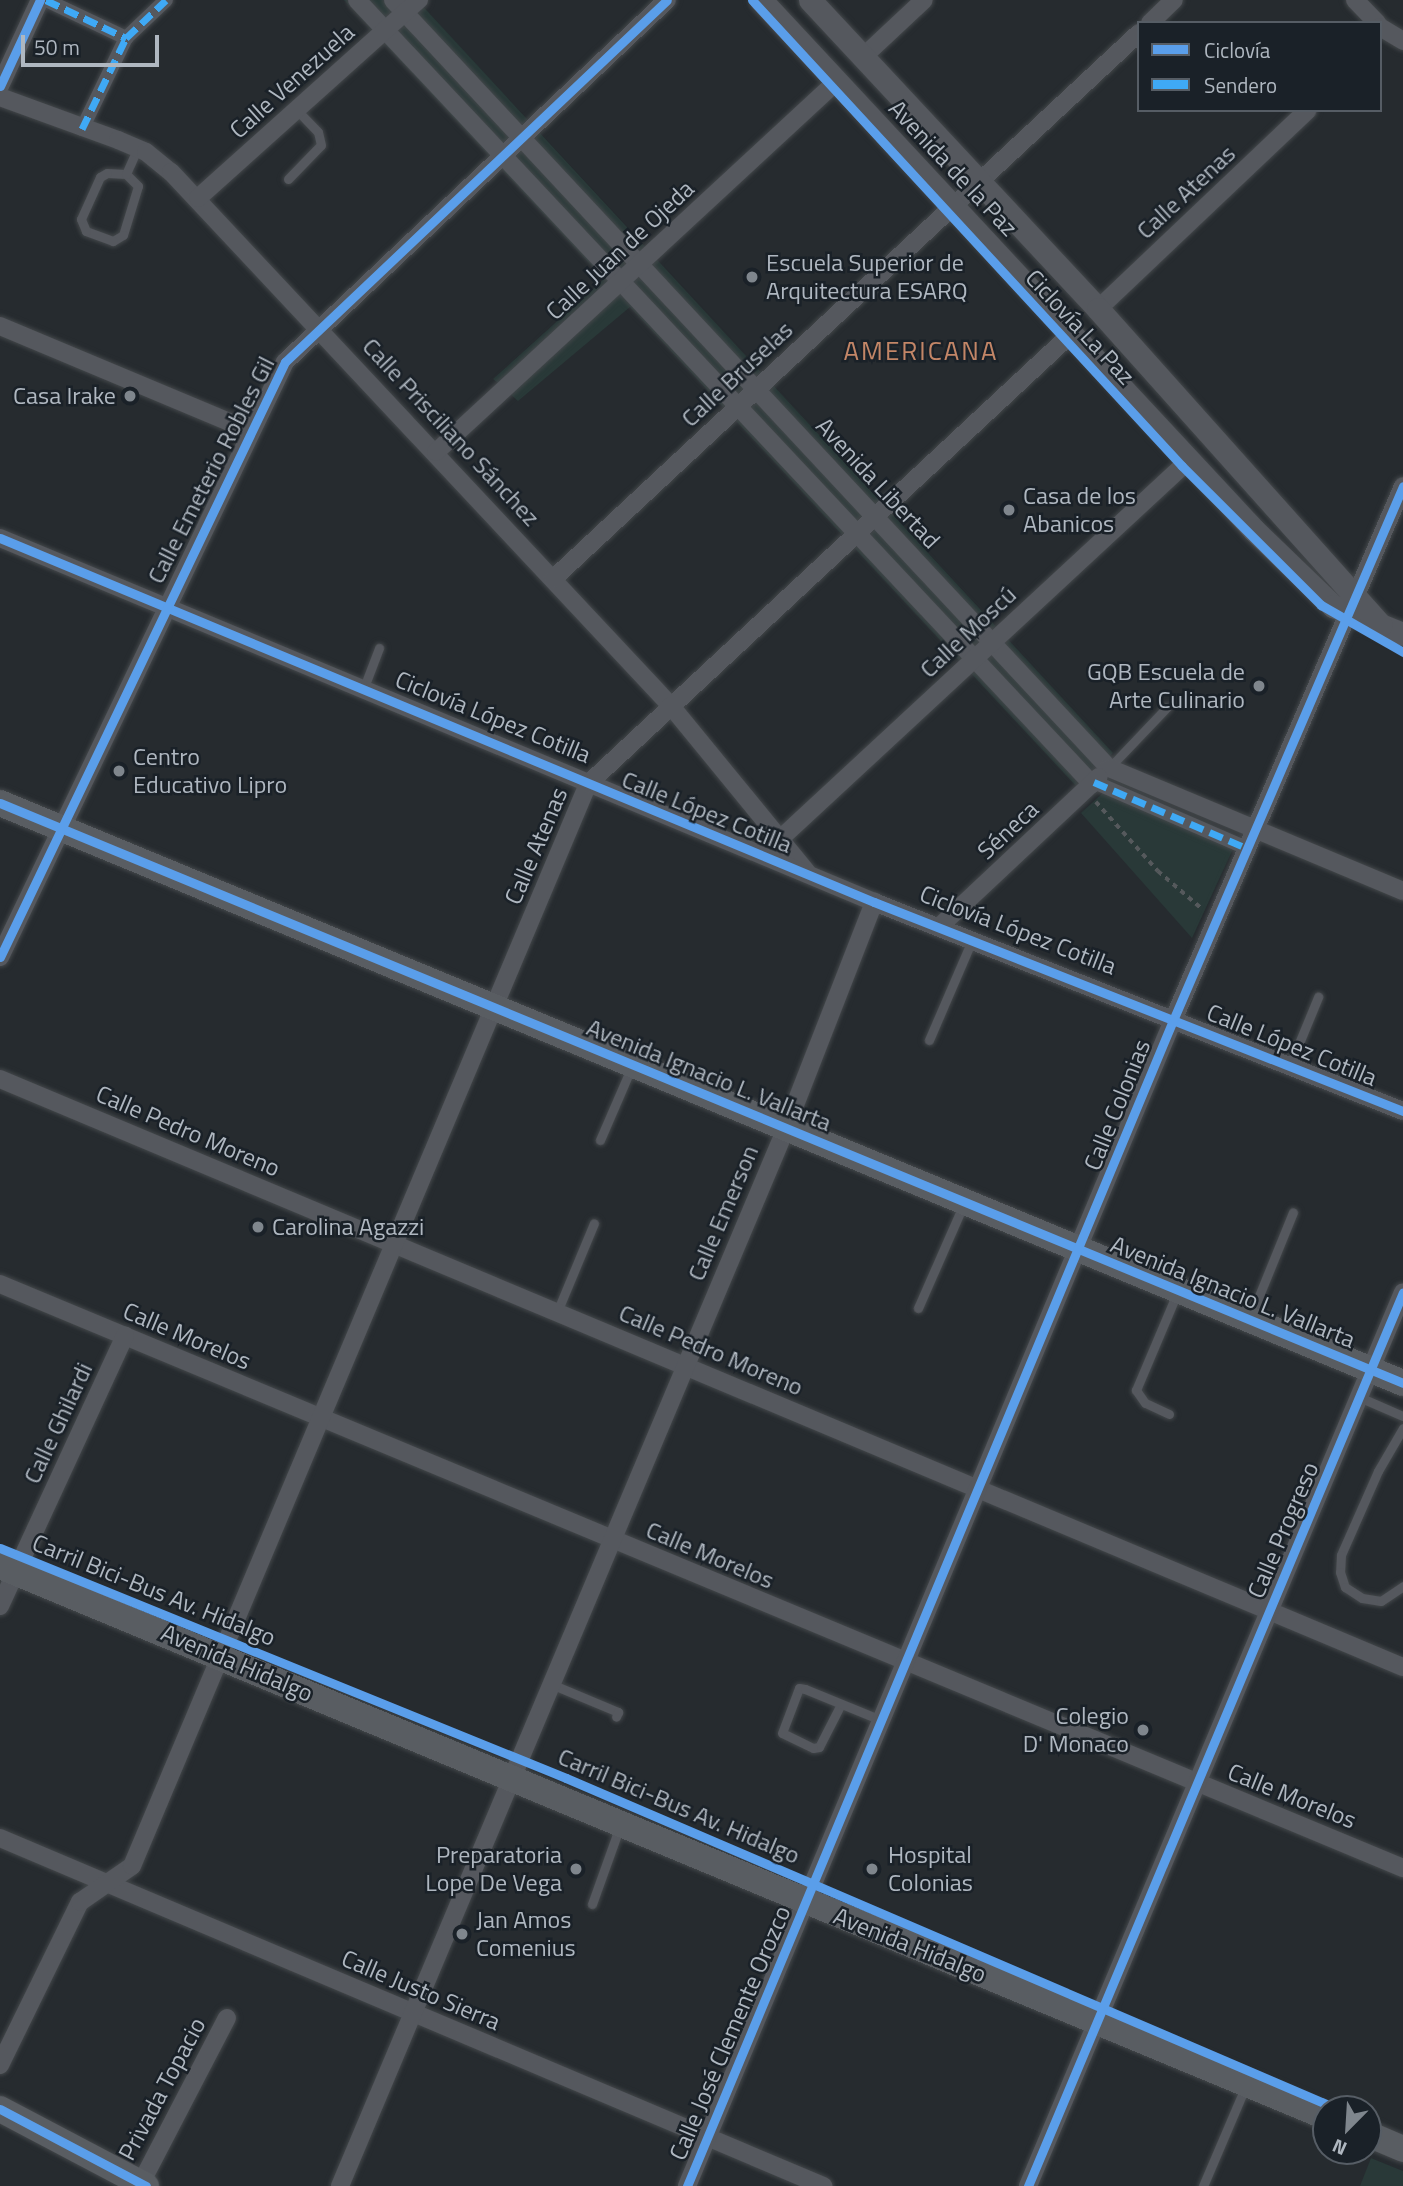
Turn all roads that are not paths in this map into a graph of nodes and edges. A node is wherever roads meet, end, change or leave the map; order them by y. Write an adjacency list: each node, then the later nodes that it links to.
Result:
1 (40, 0): 20 (street)
2 (46, 0): 17 (street)
3 (166, 0): 17 (street)
4 (357, 0): 15 (street, Avenida Libertad)
5 (419, 0): 12 (street, Calle Venezuela)
6 (667, 0): 25 (street, Calle Emeterio Robles Gil)
7 (761, 0): 19 (street, Avenida de la Paz)
8 (810, 0): 18 (street, Avenida de la Paz)
9 (924, 0): 18 (street)
10 (1174, 0): 13 (street)
11 (1355, 0): 14 (street)
12 (399, 7): 15 (street, Calle Venezuela); 25 (street, Avenida Libertad)
13 (1152, 21)
14 (1374, 21)
15 (385, 30): 22 (street, Calle Venezuela); 27 (street, Avenida Libertad)
16 (1137, 35): 30 (street, Calle Bruselas)
17 (126, 38): 24 (street)
18 (863, 57): 30 (street, Avenida de la Paz)
19 (836, 82): 32 (street, Avenida de la Paz); 33 (street, Calle Juan de Ojeda)
20 (0, 86)
21 (0, 97): 24 (street, Calle Prisciliano Sánchez)
22 (297, 110): 29 (lane); 31 (street, Calle Venezuela)
23 (1306, 112): 35 (street, Calle Atenas)
24 (82, 129): 26 (street, Calle Prisciliano Sánchez)
25 (521, 137): 27 (street, Calle Emeterio Robles Gil); 33 (street, Avenida Libertad)
26 (137, 149): 28 (lane); 31 (street, Calle Prisciliano Sánchez)
27 (502, 155): 34 (street, Avenida Libertad); 37 (street, Calle Emeterio Robles Gil)
28 (126, 174): 28 (lane)
29 (288, 179)
30 (979, 181): 32 (street, Calle Bruselas); 35 (street, Avenida de la Paz)
31 (198, 198): 37 (street, Calle Prisciliano Sánchez)
32 (953, 207): 38 (street, Avenida de la Paz); 39 (street, Calle Bruselas)
33 (640, 265): 34 (street, Calle Juan de Ojeda); 39 (street, Avenida Libertad)
34 (622, 283): 40 (street, Avenida Libertad); 42 (street, Calle Juan de Ojeda)
35 (1098, 309): 49 (street, Avenida de la Paz)
36 (0, 326): 41 (street)
37 (319, 326): 41 (street, Calle Emeterio Robles Gil); 42 (street, Calle Prisciliano Sánchez)
38 (1071, 334): 43 (street, Avenida de la Paz); 45 (street, Calle Atenas)
39 (756, 389): 40 (street, Calle Bruselas); 45 (street, Avenida Libertad)
40 (737, 407): 46 (street, Avenida Libertad); 48 (street, Calle Bruselas)
41 (249, 430): 50 (street, Calle Emeterio Robles Gil)
42 (436, 452): 48 (street, Calle Prisciliano Sánchez)
43 (1189, 460): 49 (street, Avenida de la Paz); 52 (street, Calle Moscú)
44 (1403, 486): 49 (street, Calle Colonias)
45 (875, 516): 46 (street, Calle Atenas); 52 (street, Avenida Libertad)
46 (856, 534): 54 (street, Avenida Libertad); 56 (street, Calle Atenas)
47 (0, 538): 50 (street, Calle López Cotilla)
48 (553, 579): 56 (street, Calle Prisciliano Sánchez)
49 (1353, 605): 51 (street, Avenida de la Paz); 63 (street, Calle Colonias)
50 (164, 607): 55 (street, Calle López Cotilla); 62 (street, Calle Emeterio Robles Gil)
51 (1403, 634)
52 (993, 643): 54 (street, Calle Moscú); 58 (street, Avenida Libertad)
53 (380, 648): 55 (lane)
54 (974, 660): 60 (street, Avenida Libertad); 64 (street, Calle Moscú)
55 (363, 690): 59 (street, Calle López Cotilla)
56 (671, 706): 59 (street, Calle Atenas); 64 (street, Calle Prisciliano Sánchez)
57 (1167, 707): 58 (lane)
58 (1109, 768): 60 (street, Séneca); 63 (street, Avenida Libertad)
59 (588, 784): 66 (street, Calle López Cotilla); 73 (street, Calle Atenas)
60 (1090, 785): 65 (street); 69 (street, Séneca)
61 (0, 803): 62 (main road, Avenida Ignacio L. Vallarta)
62 (61, 828): 71 (street, Calle Emeterio Robles Gil); 73 (main road, Avenida Ignacio L. Vallarta)
63 (1257, 830): 65 (street, Calle Colonias); 67 (street, Avenida Libertad)
64 (780, 839): 66 (street, Calle Prisciliano Sánchez)
65 (1249, 849): 74 (street, Calle Colonias)
66 (810, 876): 68 (street, Calle López Cotilla)
67 (1403, 891)
68 (874, 902): 69 (street, Calle López Cotilla); 80 (street, Calle Emerson)
69 (939, 928): 70 (street, Calle López Cotilla)
70 (972, 940): 74 (street, Calle López Cotilla); 75 (lane)
71 (0, 957)
72 (1318, 997): 77 (lane)
73 (494, 1007): 76 (main road, Avenida Ignacio L. Vallarta); 85 (street, Calle Atenas)
74 (1174, 1018): 77 (street, Calle López Cotilla); 86 (street, Calle Colonias)
75 (929, 1040)
76 (632, 1064): 80 (main road, Avenida Ignacio L. Vallarta); 81 (lane)
77 (1290, 1065): 79 (street, Calle López Cotilla)
78 (0, 1079): 85 (street, Calle Pedro Moreno)
79 (1403, 1111)
80 (786, 1128): 82 (main road, Avenida Ignacio L. Vallarta); 94 (street, Calle Emerson)
81 (600, 1140)
82 (965, 1202): 86 (main road, Avenida Ignacio L. Vallarta); 90 (lane)
83 (1293, 1212): 92 (lane)
84 (594, 1223): 91 (lane)
85 (394, 1244): 91 (street, Calle Pedro Moreno); 100 (street, Calle Atenas)
86 (1079, 1249): 88 (main road, Avenida Ignacio L. Vallarta); 102 (street, Calle Colonias)
87 (0, 1284): 93 (street, Calle Morelos)
88 (1178, 1290): 92 (main road, Avenida Ignacio L. Vallarta); 98 (lane)
89 (1403, 1292): 95 (street, Calle Progreso)
90 (918, 1308)
91 (557, 1312): 94 (street, Calle Pedro Moreno)
92 (1249, 1320): 95 (main road, Avenida Ignacio L. Vallarta)
93 (125, 1336): 100 (street, Calle Morelos); 104 (street, Calle Ghilardi)
94 (685, 1366): 102 (street, Calle Pedro Moreno); 103 (street, Calle Emerson)
95 (1370, 1370): 96 (main road, Avenida Ignacio L. Vallarta); 97 (street, Calle Progreso)
96 (1403, 1383)
97 (1359, 1397): 99 (lane); 107 (street, Calle Progreso)
98 (1169, 1414)
99 (1403, 1416)
100 (320, 1418): 103 (street, Calle Morelos); 108 (street, Calle Atenas)
101 (1403, 1428): 105 (lane)
102 (979, 1489): 107 (street, Calle Pedro Moreno); 109 (street, Calle Colonias)
103 (612, 1540): 109 (street, Calle Morelos); 111 (street, Calle Emerson)
104 (8, 1569): 106 (street, Calle Ghilardi); 108 (main road, Avenida Hidalgo)
105 (1403, 1586)
106 (0, 1606)
107 (1270, 1611): 110 (street, Calle Pedro Moreno); 116 (street, Calle Progreso)
108 (220, 1655): 115 (main road, Avenida Hidalgo); 120 (street, Calle Atenas)
109 (905, 1663): 114 (street, Calle José Clemente Orozco); 116 (street, Calle Morelos)
110 (1403, 1667)
111 (551, 1684): 113 (lane); 115 (street, Calle Emerson)
112 (841, 1704): 112 (lane); 114 (lane)
113 (616, 1717)
114 (881, 1720): 121 (street, Calle José Clemente Orozco)
115 (511, 1778): 117 (main road, Avenida Hidalgo); 123 (street, Calle Emerson)
116 (1198, 1783): 119 (street, Calle Morelos); 125 (street, Calle Progreso)
117 (621, 1824): 121 (main road, Avenida Hidalgo); 122 (lane)
118 (0, 1838): 120 (street, Calle Justo Sierra)
119 (1403, 1868)
120 (107, 1884): 123 (street, Calle Justo Sierra); 126 (street, Calle Atenas)
121 (805, 1902): 125 (main road, Avenida Hidalgo); 130 (street, Calle José Clemente Orozco)
122 (592, 1904)
123 (413, 2014): 130 (street, Calle Justo Sierra); 134 (street, Calle Emerson)
124 (228, 2018): 133 (street, Privada Topacio)
125 (1097, 2022): 127 (main road, Avenida Hidalgo); 137 (street, Calle Progreso)
126 (0, 2065)
127 (1247, 2083): 129 (main road, Avenida Hidalgo); 138 (lane)
128 (0, 2109): 133 (main road)
129 (1312, 2111)
130 (708, 2136): 135 (street, Calle José Clemente Orozco); 136 (street, Calle Justo Sierra)
131 (1382, 2140): 132 (main road)
132 (1403, 2149)
133 (144, 2185)
134 (340, 2186)
135 (687, 2186)
136 (823, 2186)
137 (1028, 2186)
138 (1203, 2186)

